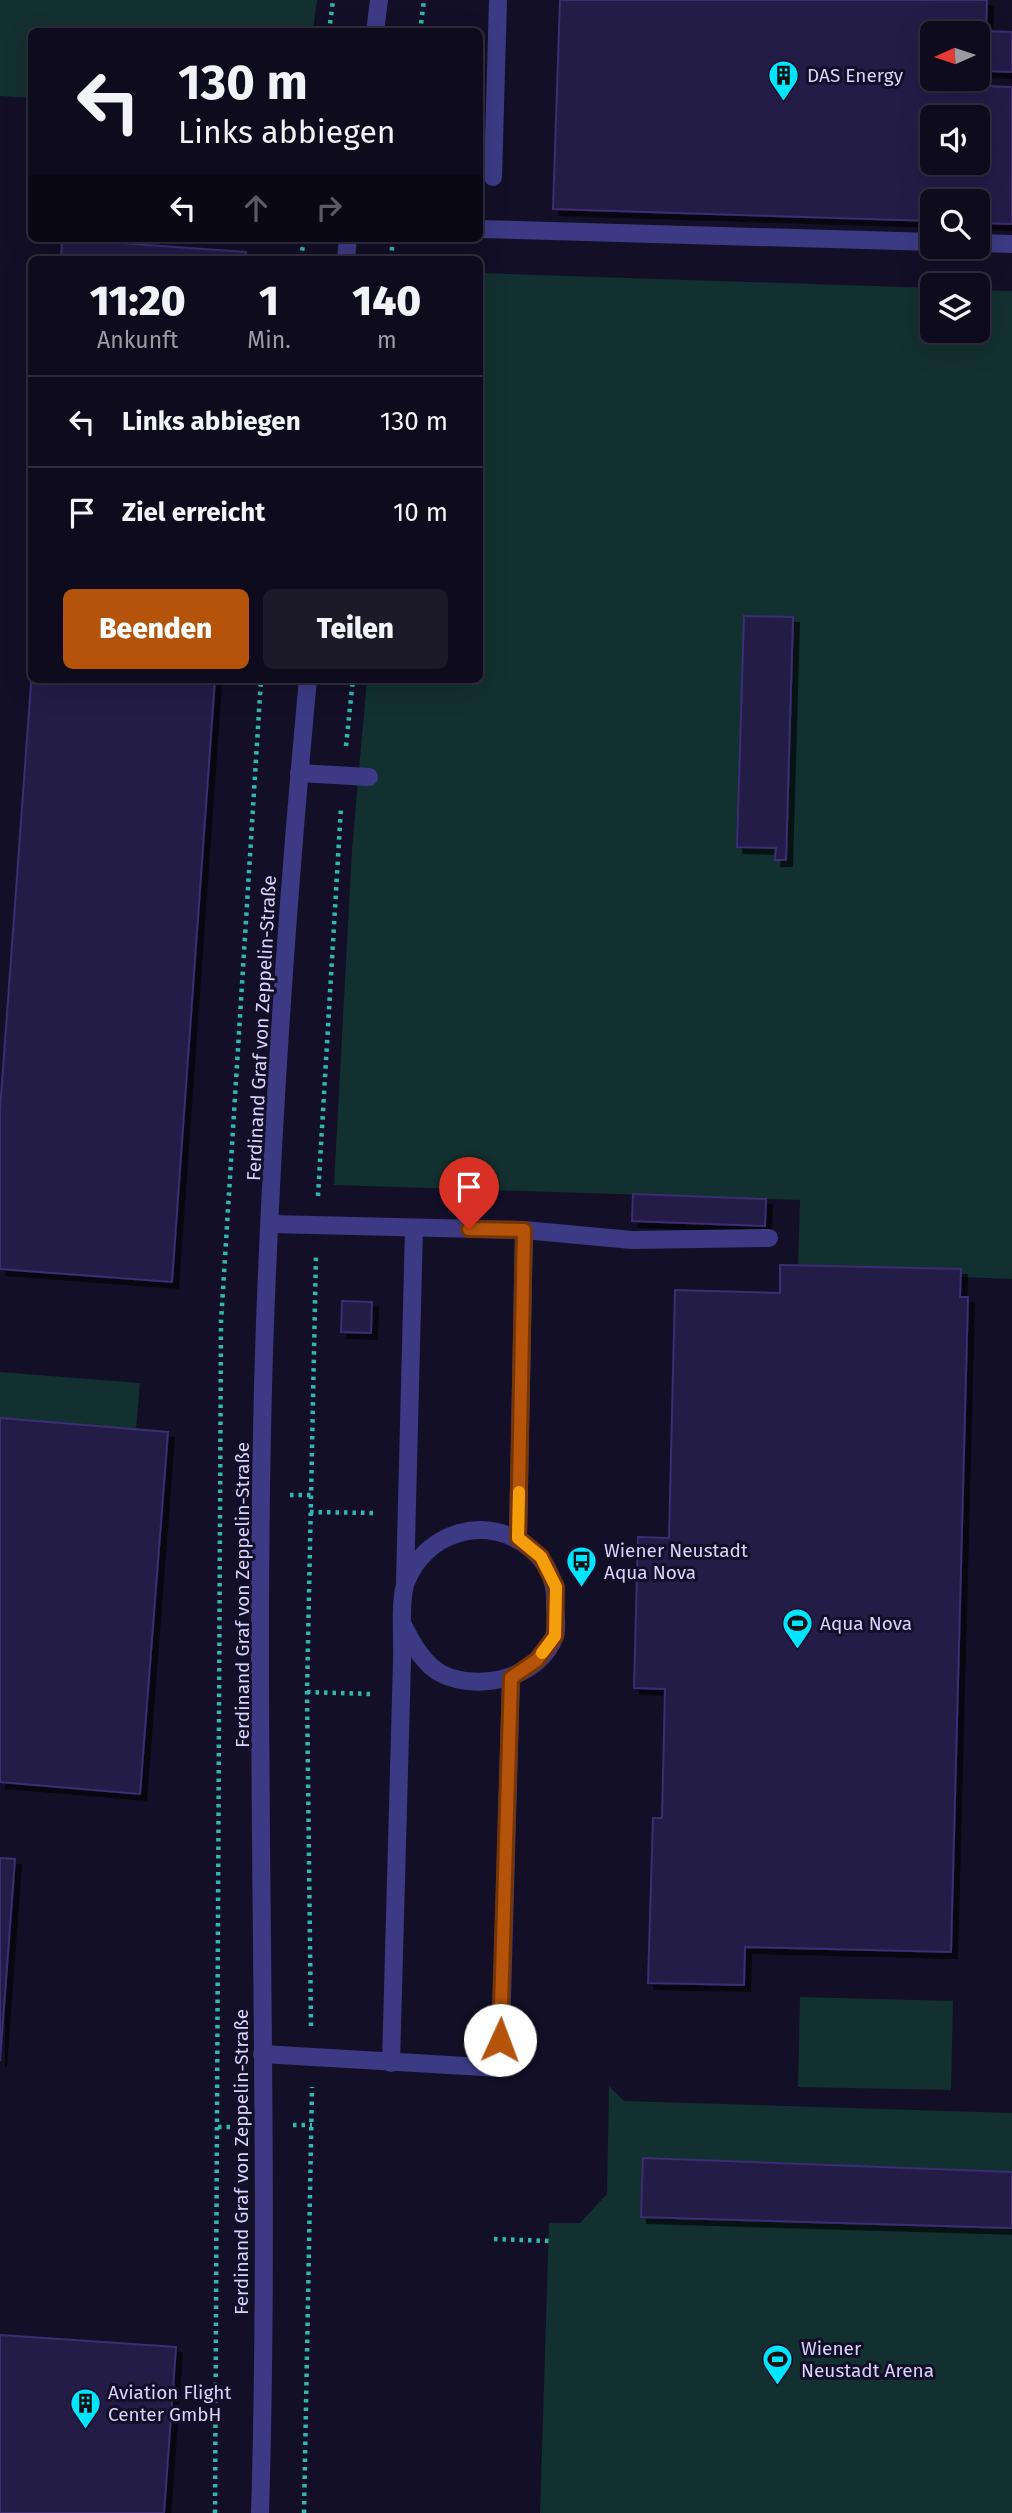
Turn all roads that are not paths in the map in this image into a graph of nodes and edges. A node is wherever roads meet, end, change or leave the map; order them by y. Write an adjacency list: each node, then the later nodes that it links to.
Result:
1 (379, 0): 3 (street)
2 (498, 0): 4 (street)
3 (376, 28)
4 (493, 177)
5 (483, 229): 6 (street)
6 (920, 242)
7 (990, 243): 8 (street)
8 (1012, 244)
9 (308, 683): 10 (street, Ferdinand Graf von Zeppelin-Straße)
10 (299, 773): 11 (street); 12 (street, Ferdinand Graf von Zeppelin-Straße)
11 (369, 777)
12 (271, 1224): 13 (street); 20 (street, Ferdinand Graf von Zeppelin-Straße)
13 (414, 1228): 14 (street); 17 (street)
14 (524, 1230): 15 (street); 16 (street)
15 (769, 1238)
16 (518, 1538): 17 (street); 19 (street)
17 (404, 1585): 18 (street)
18 (403, 1625): 19 (street); 21 (street)
19 (511, 1678): 21 (street)
20 (262, 2054): 21 (street); 22 (street, Ferdinand Graf von Zeppelin-Straße)
21 (391, 2063)
22 (260, 2513)

